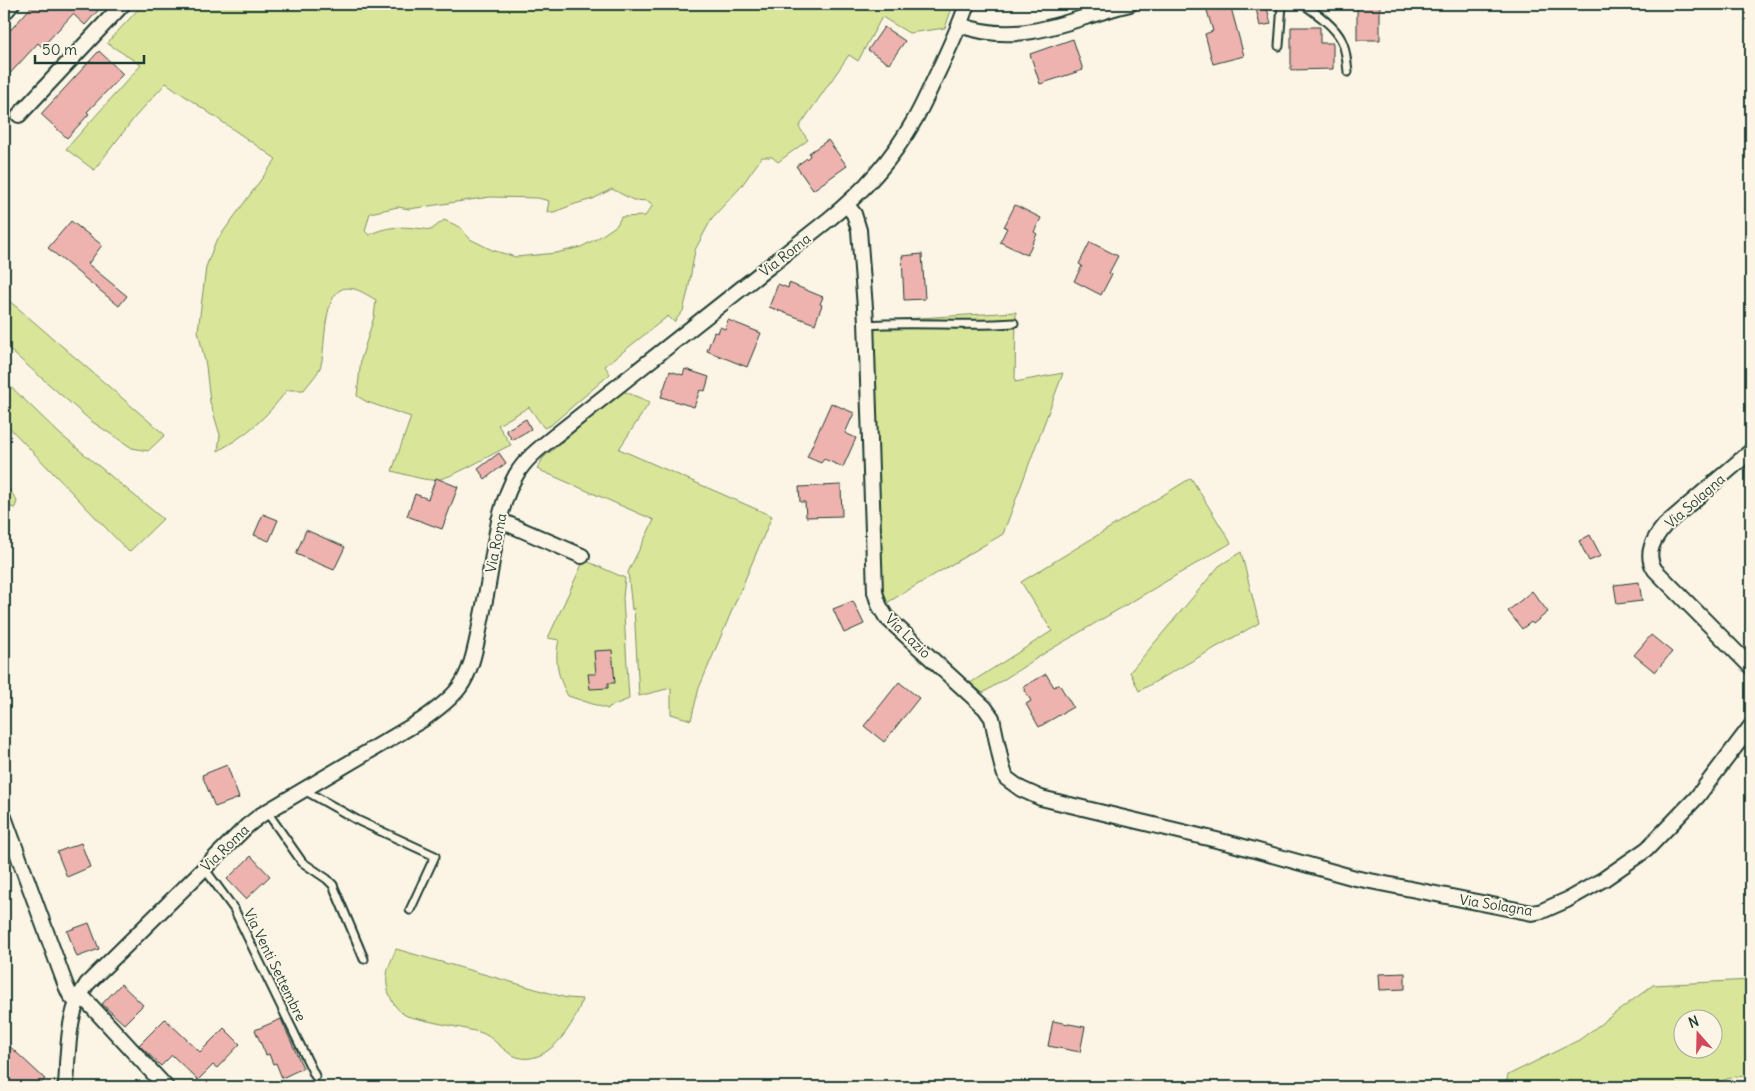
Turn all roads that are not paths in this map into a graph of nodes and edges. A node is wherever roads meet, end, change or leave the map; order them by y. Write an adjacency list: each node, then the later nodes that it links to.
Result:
1 (12, 4): 7 (street)
2 (123, 4): 11 (street)
3 (967, 4): 8 (street, Via Roma)
4 (1130, 4): 8 (street)
5 (1282, 4): 9 (lane)
6 (1303, 4): 10 (lane)
7 (4, 13)
8 (960, 25): 12 (street, Via Roma)
9 (1279, 46)
10 (1348, 72)
11 (19, 115)
12 (847, 205): 14 (street, Via Lazio); 16 (street, Via Roma)
13 (1014, 323): 14 (lane)
14 (866, 325): 23 (street, Via Lazio)
15 (1751, 451): 18 (street, Via Solagna)
16 (499, 520): 17 (street); 20 (street, Via Roma)
17 (582, 556)
18 (1751, 667)
19 (1751, 726): 23 (street, Via Solagna)
20 (304, 790): 21 (street, Via Roma); 25 (lane)
21 (267, 812): 24 (street, Via Roma); 26 (lane)
22 (4, 817): 27 (street)
23 (1233, 844)
24 (204, 868): 27 (street, Via Roma); 28 (lane, Via Venti Settembre)
25 (410, 910)
26 (364, 959)
27 (78, 998): 29 (street, Via Roma); 30 (street)
28 (315, 1076)
29 (65, 1087)
30 (166, 1087)

